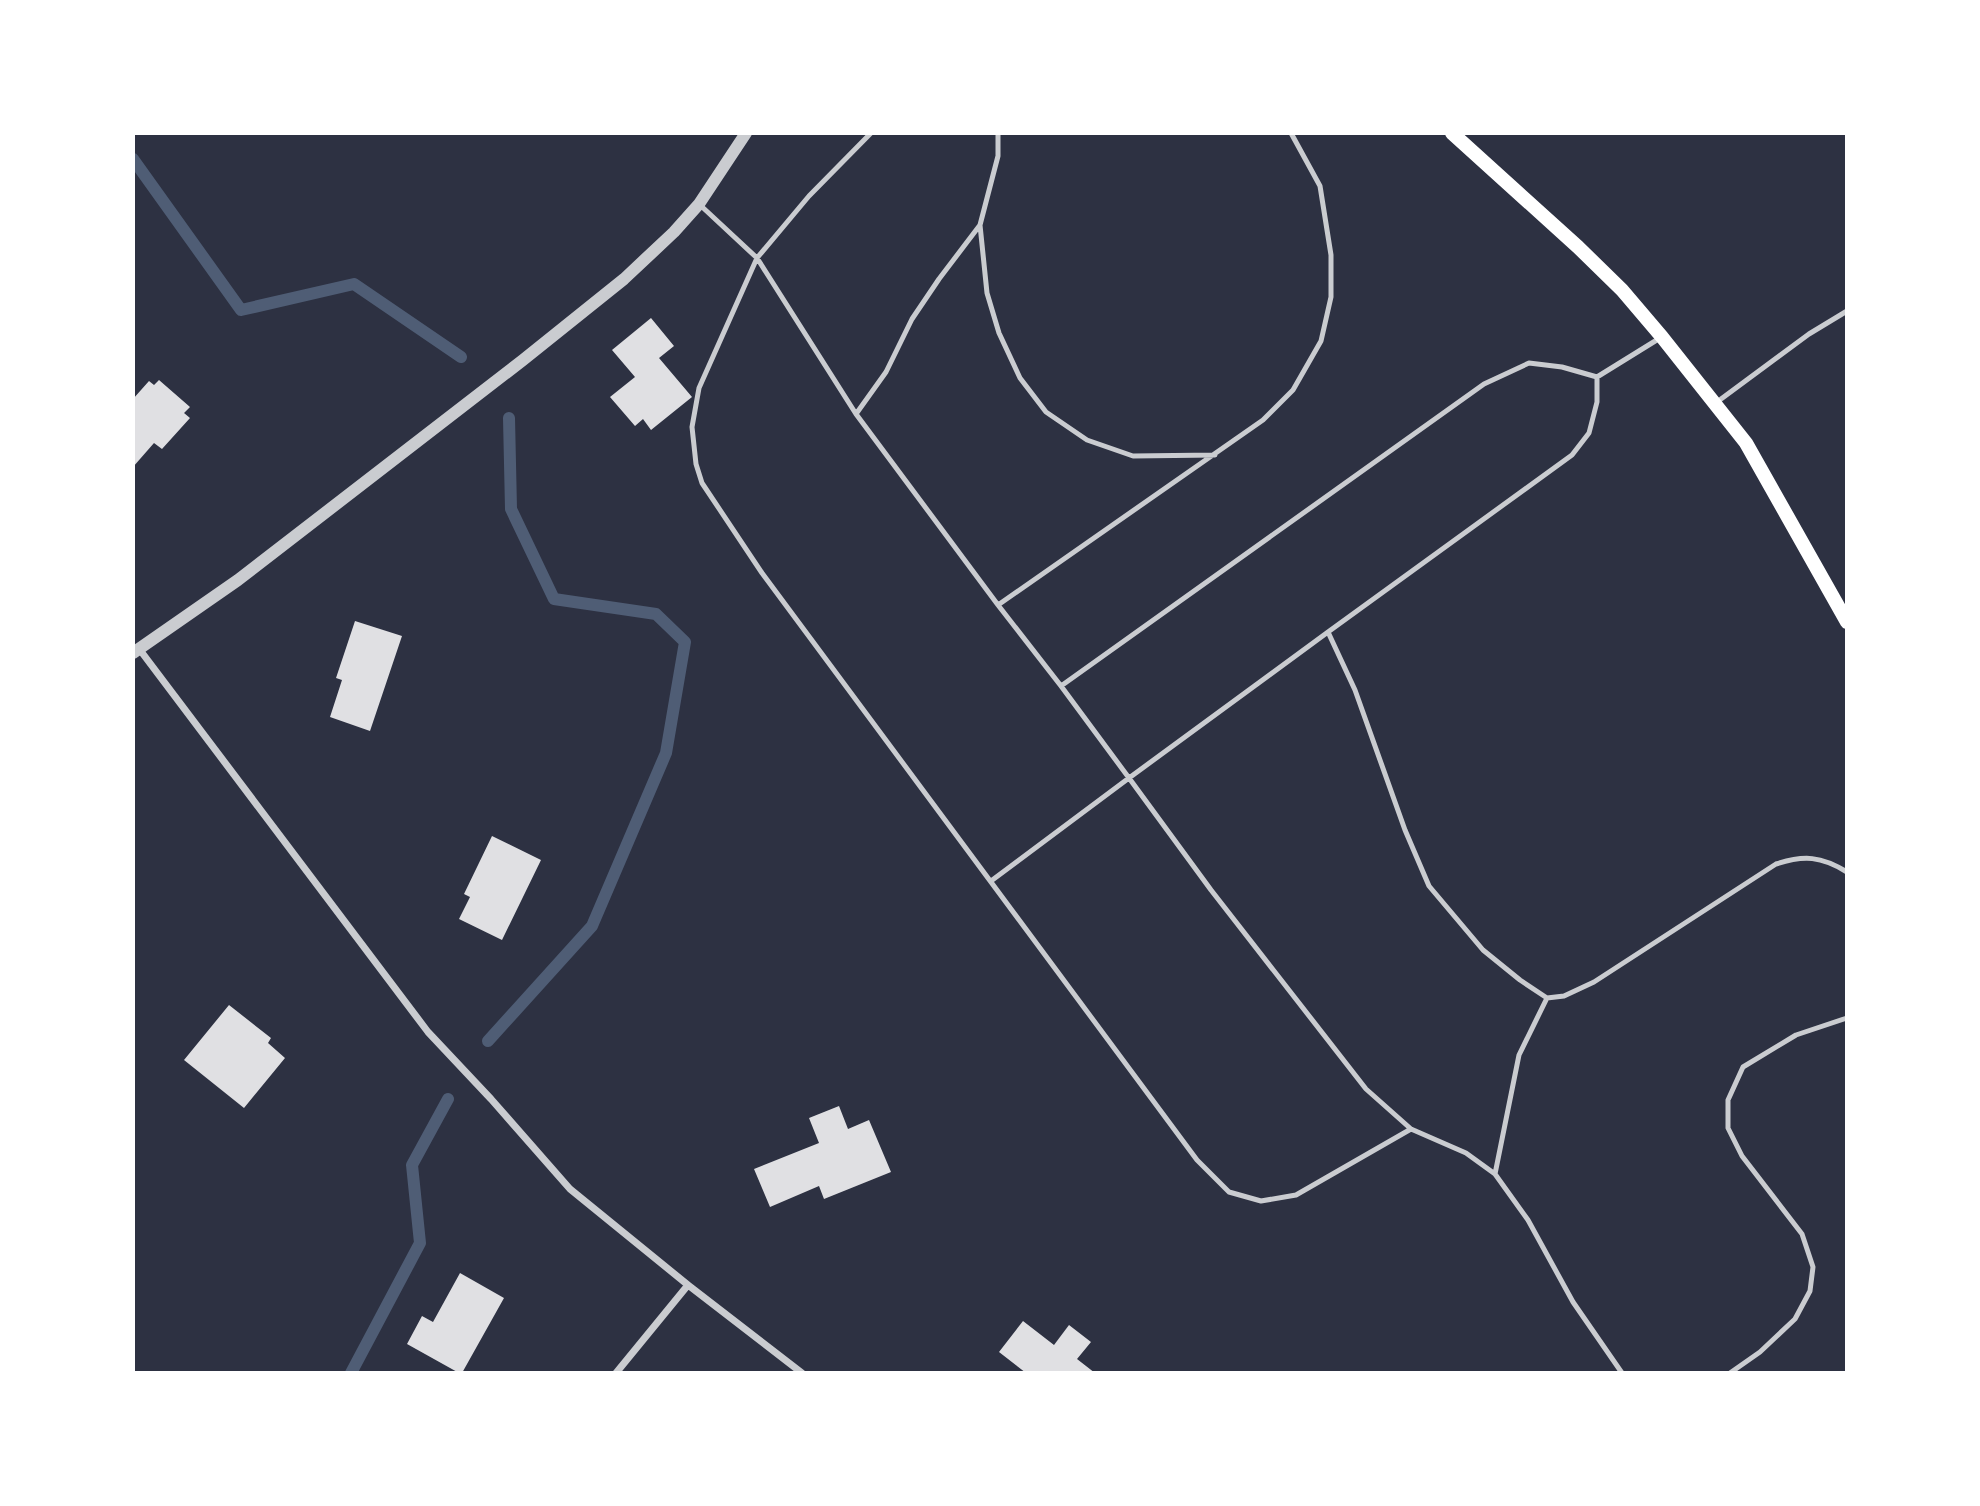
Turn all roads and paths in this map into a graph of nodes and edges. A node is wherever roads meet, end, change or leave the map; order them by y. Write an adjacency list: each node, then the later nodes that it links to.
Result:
1 (746, 133): 6 (street)
2 (871, 133): 8 (lane)
3 (998, 133): 7 (lane)
4 (1291, 133): 14 (lane)
5 (1452, 133): 10 (main road)
6 (699, 204): 8 (lane); 18 (street)
7 (981, 225): 13 (lane); 14 (lane)
8 (757, 258): 13 (lane); 22 (lane)
9 (1847, 312): 12 (lane)
10 (1662, 337): 11 (lane); 12 (main road)
11 (1597, 377): 17 (lane); 19 (lane)
12 (1715, 404): 16 (main road)
13 (856, 414): 15 (lane)
14 (1215, 455): 15 (lane)
15 (998, 605): 19 (lane)
16 (1845, 612)
17 (1328, 632): 20 (lane); 23 (lane)
18 (136, 652): 27 (street)
19 (1061, 686): 20 (lane)
20 (1129, 778): 22 (lane); 25 (lane)
21 (1847, 872): 23 (lane)
22 (991, 881): 25 (lane)
23 (1547, 998): 26 (lane)
24 (1847, 1018): 31 (lane)
25 (1411, 1129): 26 (lane)
26 (1495, 1174): 30 (lane)
27 (688, 1285): 28 (street); 29 (street)
28 (616, 1373)
29 (802, 1373)
30 (1622, 1373)
31 (1730, 1373)

